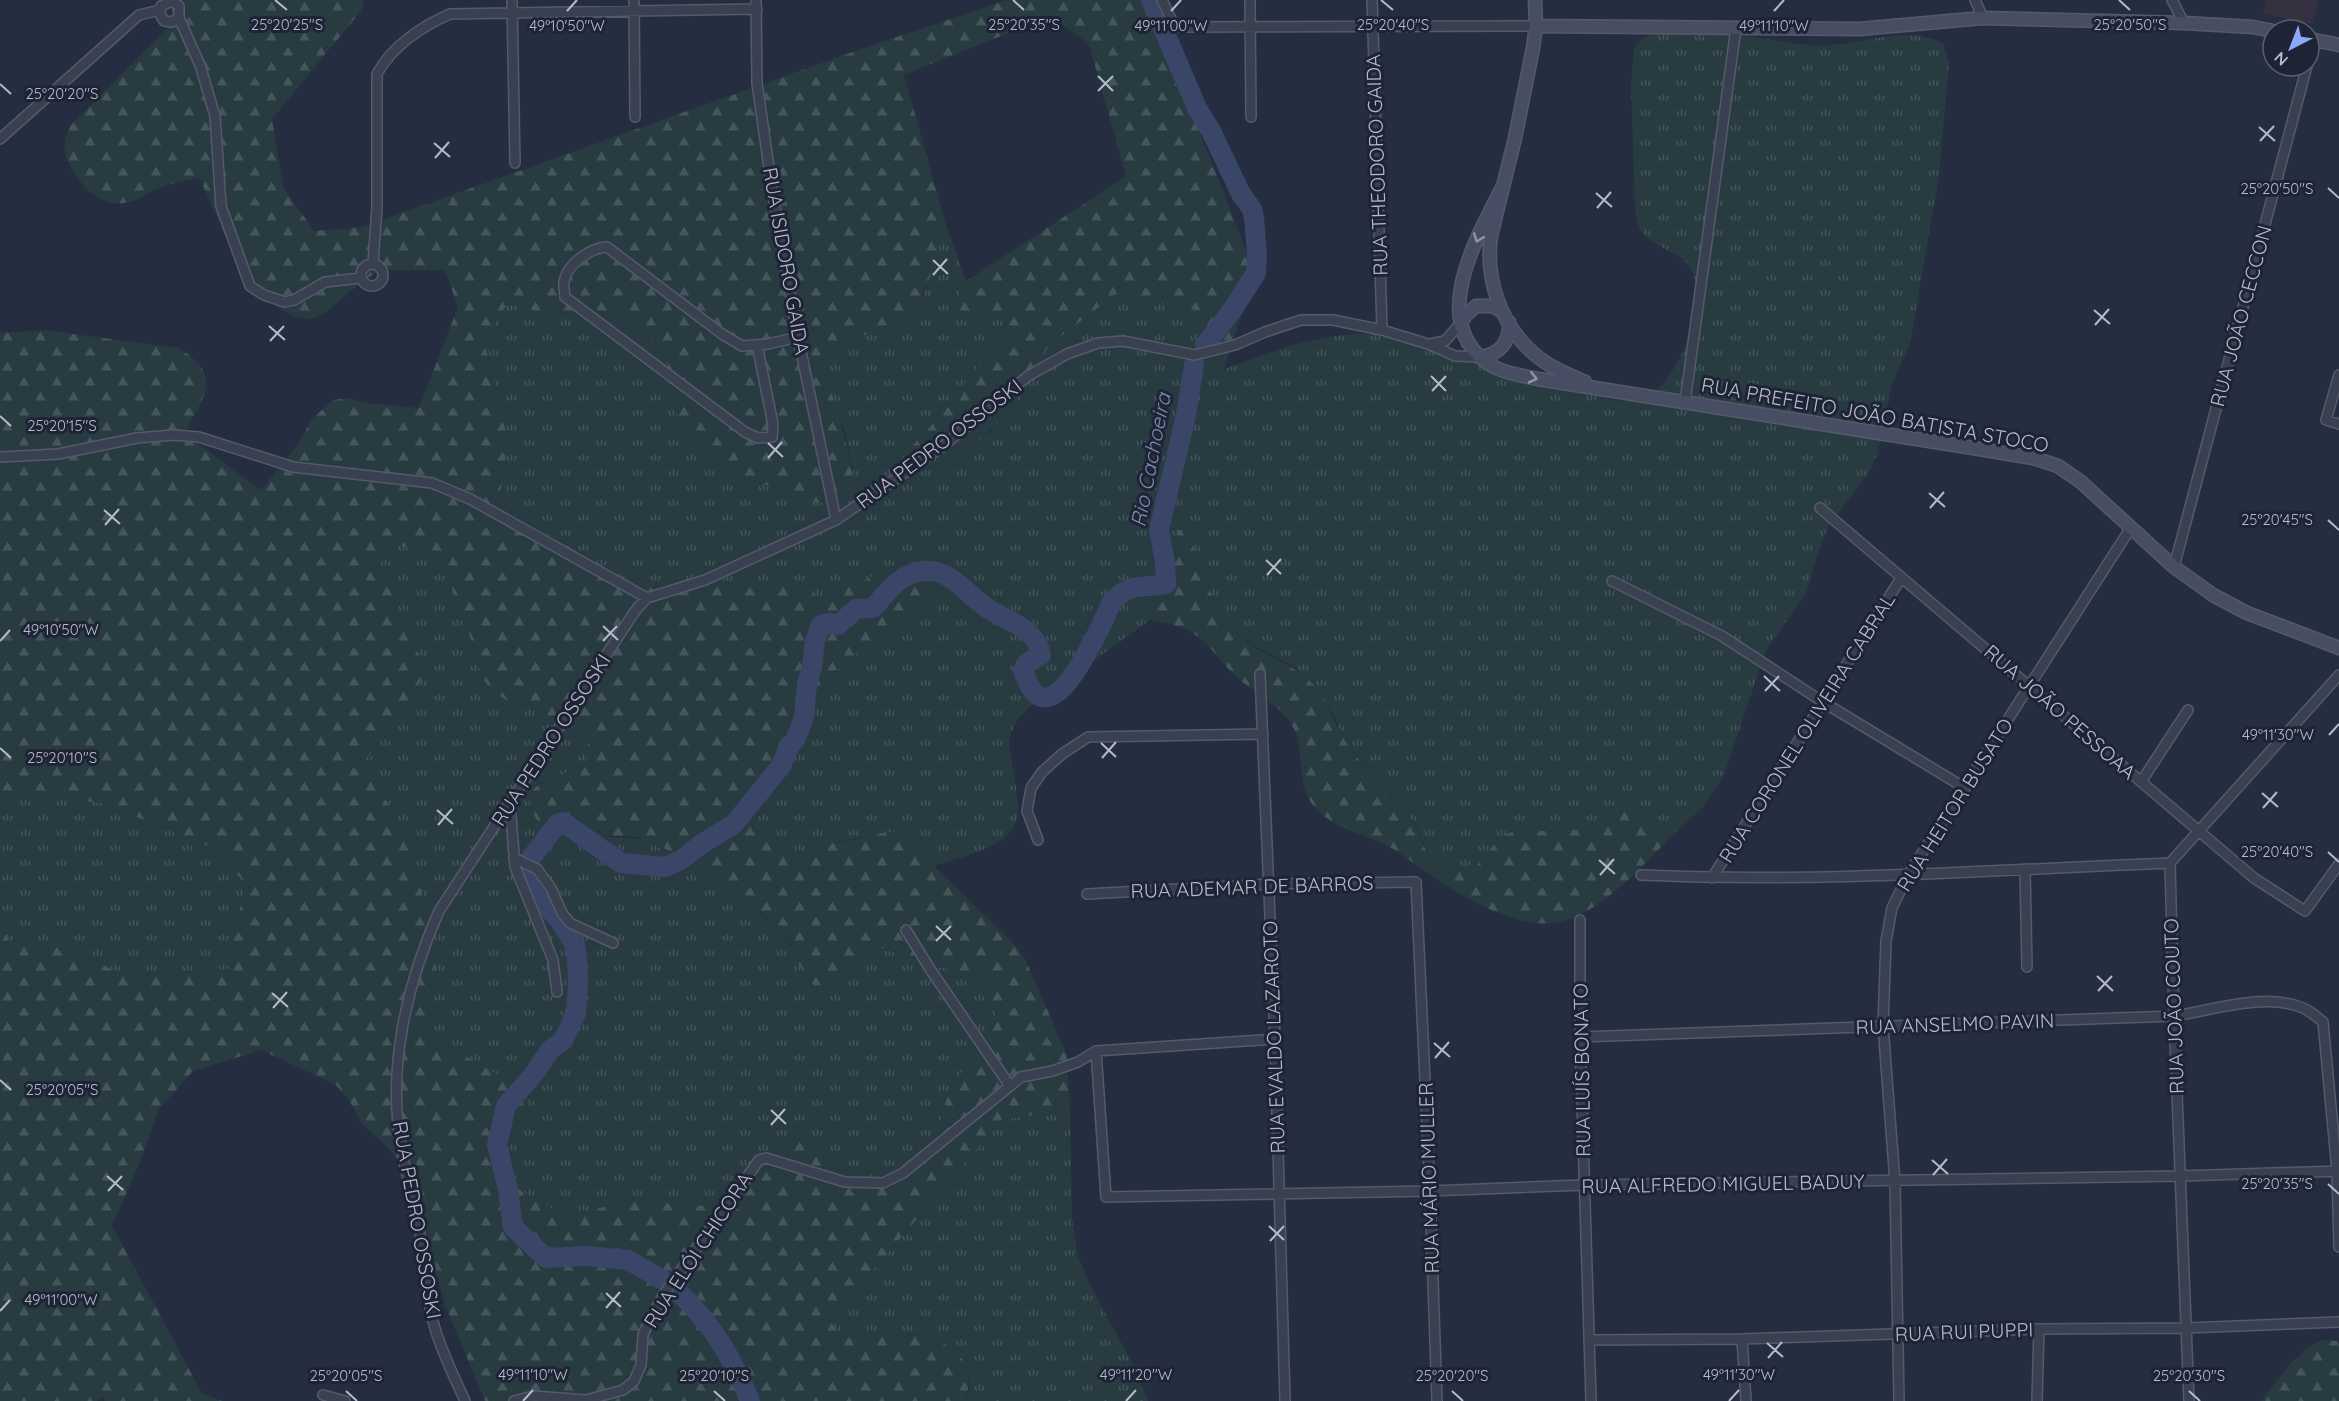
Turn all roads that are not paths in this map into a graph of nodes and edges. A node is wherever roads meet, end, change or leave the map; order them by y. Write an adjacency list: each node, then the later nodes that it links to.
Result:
1 (512, 0): 11 (street)
2 (1162, 0): 17 (street)
3 (1250, 0): 17 (street)
4 (1372, 0): 15 (street, RUA THEODORO GAIDA)
5 (1534, 0): 16 (main road, RUA PREFEITO JOÃO BATISTA STOCO)
6 (1976, 0): 13 (street)
7 (2172, 0): 14 (street)
8 (634, 5): 9 (street); 11 (street); 23 (street)
9 (756, 5): 33 (street, RUA ISIDORO GAIDA)
10 (159, 10): 12 (street); 12 (street); 25 (street)
11 (512, 12): 26 (street); 28 (street)
12 (179, 18): 29 (street)
13 (1983, 18): 14 (main road); 18 (main road)
14 (2184, 22): 19 (main road)
15 (1372, 26): 16 (street); 17 (street); 32 (street, RUA THEODORO GAIDA)
16 (1536, 26): 18 (main road); 27 (main road, RUA PREFEITO JOÃO BATISTA STOCO)
17 (1249, 27): 24 (street)
18 (1736, 28): 39 (street)
19 (2261, 29)
20 (2321, 41): 21 (main road)
21 (2339, 45)
22 (2304, 78): 45 (street, RUA JOÃO CECCON)
23 (635, 117)
24 (1251, 117)
25 (0, 139)
26 (515, 163)
27 (1503, 186): 30 (main road, RUA PREFEITO JOÃO BATISTA STOCO); 31 (main road, RUA PREFEITO JOÃO BATISTA STOCO, one-way to 31)
28 (373, 264): 29 (street); 29 (street)
29 (361, 278)
30 (1507, 318): 31 (main road); 36 (main road); 38 (main road, RUA PREFEITO JOÃO BATISTA STOCO)
31 (1460, 324): 34 (street); 36 (main road, RUA PREFEITO JOÃO BATISTA STOCO)
32 (1382, 330): 34 (street, RUA PEDRO OSSOSKI); 43 (street, RUA PEDRO OSSOSKI)
33 (798, 337): 35 (street); 43 (street, RUA ISIDORO GAIDA)
34 (1428, 344): 36 (street, RUA PEDRO OSSOSKI)
35 (757, 345): 35 (street)
36 (1479, 357): 38 (main road, RUA PREFEITO JOÃO BATISTA STOCO, one-way to 38)
37 (2339, 375): 40 (street)
38 (1600, 388): 39 (main road, RUA PREFEITO JOÃO BATISTA STOCO)
39 (1685, 402): 44 (main road, RUA PREFEITO JOÃO BATISTA STOCO)
40 (2339, 424)
41 (0, 457): 48 (street)
42 (1820, 508): 46 (street, RUA JOÃO PESSOAA)
43 (836, 520): 48 (street, RUA PEDRO OSSOSKI)
44 (2130, 529): 45 (main road, RUA PREFEITO JOÃO BATISTA STOCO); 52 (street, RUA HEITOR BUSATO)
45 (2174, 567): 49 (main road, RUA PREFEITO JOÃO BATISTA STOCO)
46 (1901, 578): 52 (street, RUA JOÃO PESSOAA); 53 (street, RUA CORONEL OLIVEIRA CABRAL)
47 (1612, 581): 53 (street)
48 (647, 598): 58 (street, RUA PEDRO OSSOSKI)
49 (2339, 648)
50 (1260, 674): 55 (street, RUA EVALDO LAZAROTO)
51 (2339, 675): 59 (street)
52 (2031, 686): 56 (street, RUA JOÃO PESSOAA); 57 (street, RUA HEITOR BUSATO)
53 (1823, 702): 57 (street); 67 (street, RUA CORONEL OLIVEIRA CABRAL)
54 (2188, 710): 56 (street)
55 (1263, 734): 60 (street); 69 (street, RUA EVALDO LAZAROTO)
56 (2141, 782): 59 (street, RUA JOÃO PESSOAA)
57 (1965, 788): 66 (street, RUA HEITOR BUSATO)
58 (510, 804): 61 (street); 98 (street, RUA PEDRO OSSOSKI)
59 (2199, 832): 62 (street); 63 (street, RUA JOÃO PESSOAA)
60 (1038, 840)
61 (514, 858): 73 (street); 75 (street)
62 (2170, 863): 64 (street); 76 (street, RUA JOÃO COUTO)
63 (2339, 864)
64 (2025, 869): 66 (street); 74 (street)
65 (1641, 875): 67 (street)
66 (1908, 875): 67 (street); 77 (street, RUA HEITOR BUSATO)
67 (1712, 878)
68 (1416, 882): 69 (street, RUA ADEMAR DE BARROS); 86 (street, RUA MÁRIO MULLER)
69 (1269, 884): 70 (street, RUA ADEMAR DE BARROS); 79 (street, RUA EVALDO LAZAROTO)
70 (1087, 894)
71 (1580, 920): 78 (street, RUA LUÍS BONATO)
72 (906, 930): 81 (street)
73 (613, 944)
74 (2027, 967)
75 (557, 992)
76 (2174, 1016): 77 (street, RUA ANSELMO PAVIN); 82 (street, RUA ANSELMO PAVIN); 83 (street, RUA JOÃO COUTO)
77 (1883, 1026): 78 (street, RUA ANSELMO PAVIN); 84 (street, RUA HEITOR BUSATO)
78 (1580, 1037): 85 (street, RUA LUÍS BONATO)
79 (1275, 1039): 80 (street); 87 (street, RUA EVALDO LAZAROTO)
80 (1096, 1051): 81 (street, RUA ELÓI CHICORA); 87 (street, RUA ALFREDO MIGUEL BADUY)
81 (1010, 1086): 99 (street, RUA ELÓI CHICORA)
82 (2338, 1171): 83 (street, RUA ALFREDO MIGUEL BADUY); 88 (street)
83 (2180, 1176): 84 (street, RUA ALFREDO MIGUEL BADUY); 90 (street, RUA JOÃO COUTO)
84 (1895, 1182): 85 (street, RUA ALFREDO MIGUEL BADUY); 92 (street, RUA HEITOR BUSATO)
85 (1584, 1185): 86 (street, RUA ALFREDO MIGUEL BADUY); 94 (street, RUA LUÍS BONATO)
86 (1431, 1191): 87 (street, RUA ALFREDO MIGUEL BADUY); 101 (street, RUA MÁRIO MULLER)
87 (1278, 1195): 96 (street, RUA EVALDO LAZAROTO)
88 (2339, 1247)
89 (2339, 1322): 90 (street, RUA RUI PUPPI)
90 (2186, 1328): 91 (street, RUA RUI PUPPI); 106 (street, RUA JOÃO COUTO)
91 (2039, 1329): 92 (street, RUA RUI PUPPI); 105 (street)
92 (1898, 1334): 93 (street, RUA RUI PUPPI); 104 (street, RUA HEITOR BUSATO)
93 (1742, 1339): 94 (street, RUA RUI PUPPI); 103 (street)
94 (1589, 1340): 102 (street, RUA LUÍS BONATO)
95 (323, 1395): 97 (street)
96 (1285, 1400): 100 (street)
97 (345, 1401)
98 (465, 1401)
99 (514, 1401)
100 (1273, 1401)
101 (1437, 1401)
102 (1591, 1401)
103 (1746, 1401)
104 (1899, 1401)
105 (2037, 1401)
106 (2189, 1401)

